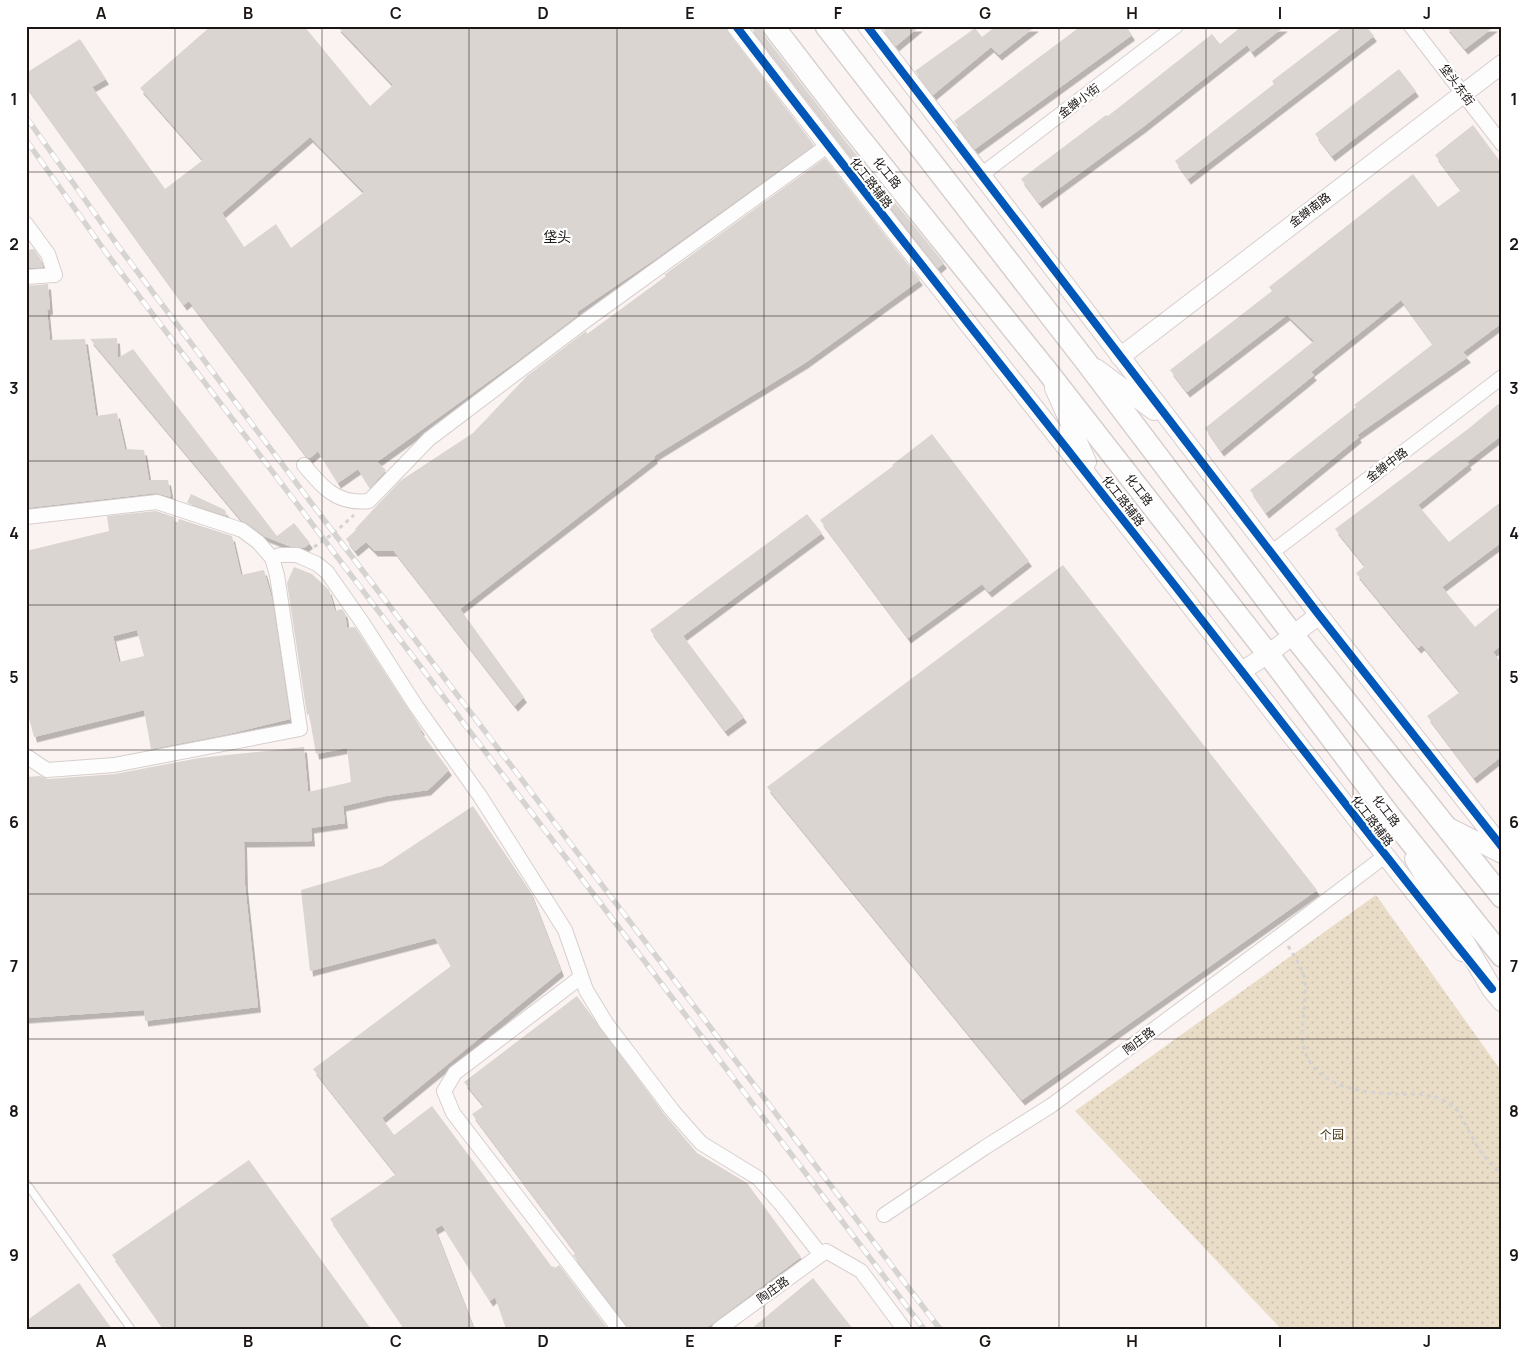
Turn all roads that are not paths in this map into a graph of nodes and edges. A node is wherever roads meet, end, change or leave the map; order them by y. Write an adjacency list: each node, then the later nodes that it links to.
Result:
1 (736, 26): 10 (street, 化工路辅路)
2 (773, 26): 16 (main road, 化工路)
3 (826, 26): 15 (main road)
4 (867, 26): 11 (street)
5 (1176, 26): 11 (street, 金蝉小街)
6 (1411, 26): 8 (street, 垡头东街)
7 (1502, 64): 8 (street, 金蝉南路)
8 (1463, 94): 9 (street, 垡头东街); 14 (street, 金蝉南路)
9 (1502, 144)
10 (827, 146): 19 (street); 20 (street, 化工路辅路)
11 (981, 175): 14 (street)
12 (26, 224): 13 (street)
13 (26, 277)
14 (1120, 356): 18 (street)
15 (1084, 359): 18 (street); 25 (main road)
16 (1047, 372): 20 (street); 26 (main road, 化工路)
17 (1502, 377): 22 (street, 金蝉中路)
18 (1170, 423): 22 (street)
19 (304, 465)
20 (1109, 502): 27 (street, 化工路辅路)
21 (26, 517): 23 (street)
22 (1271, 553): 24 (street)
23 (272, 558): 28 (street); 36 (street)
24 (1319, 615): 25 (street); 31 (street)
25 (1293, 635): 26 (street); 30 (main road)
26 (1268, 654): 27 (street); 29 (main road, 化工路)
27 (1242, 671): 33 (street, 化工路辅路)
28 (26, 756)
29 (1390, 816): 35 (main road, 化工路); 37 (main road, 化工路辅路)
30 (1445, 825): 32 (street); 34 (main road)
31 (1502, 847)
32 (1502, 854)
33 (1385, 856): 37 (street, 化工路辅路); 39 (street, 陶庄路)
34 (1502, 897)
35 (1502, 956)
36 (581, 977): 40 (street); 42 (street)
37 (1497, 995)
38 (26, 1182): 41 (lane)
39 (884, 1215)
40 (824, 1253): 43 (street, 陶庄路); 44 (street)
41 (131, 1329)
42 (619, 1329)
43 (719, 1329)
44 (904, 1329)

